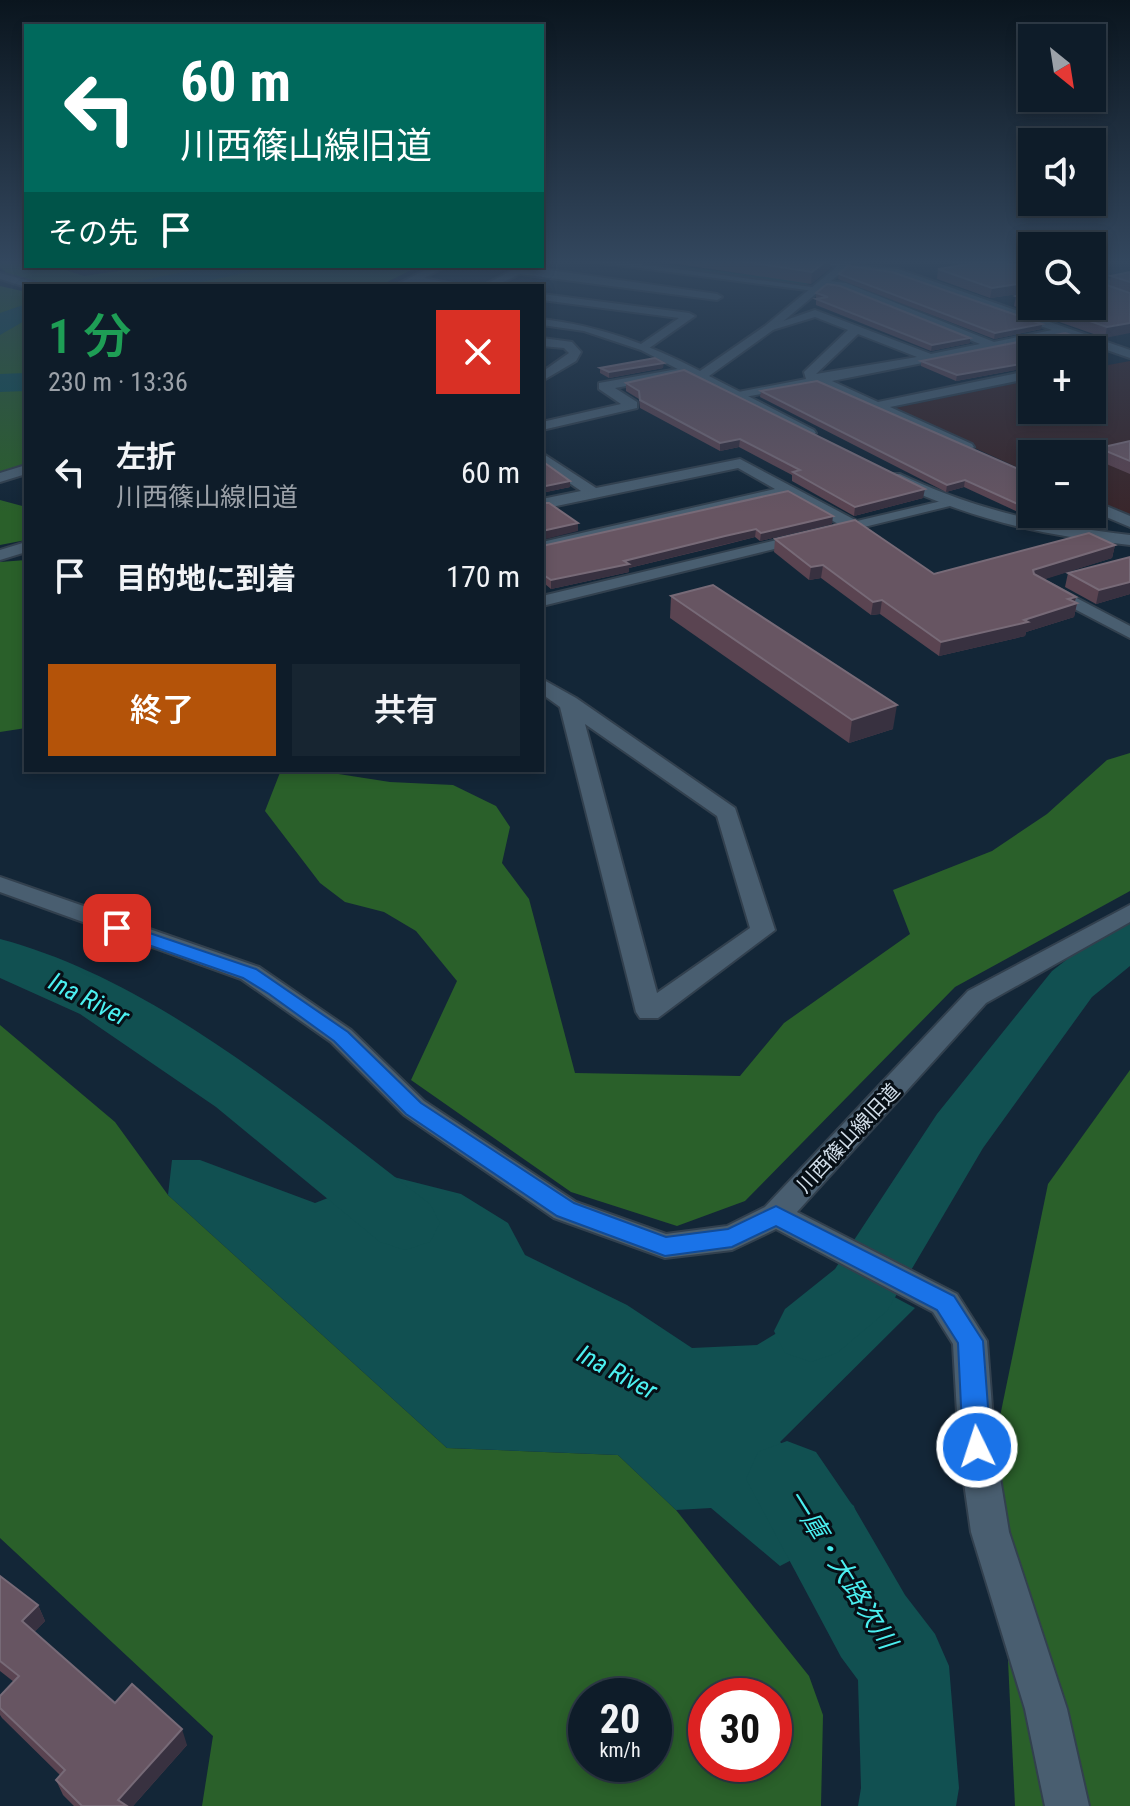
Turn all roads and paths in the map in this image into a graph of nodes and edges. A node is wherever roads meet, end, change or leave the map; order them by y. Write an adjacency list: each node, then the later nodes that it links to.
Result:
1 (562, 344): 15 (street)
2 (637, 344): 10 (street)
3 (649, 344): 10 (street)
4 (743, 344): 14 (street)
5 (840, 344): 17 (street)
6 (894, 344): 12 (street)
7 (997, 344): 9 (street)
8 (1102, 344): 11 (street)
9 (993, 345): 12 (street)
10 (645, 347): 14 (street)
11 (1130, 354): 13 (street)
12 (929, 358): 17 (street)
13 (1106, 359)
14 (698, 373): 18 (street); 20 (street)
15 (544, 376)
16 (1018, 377): 19 (street)
17 (814, 380): 18 (street); 19 (street)
18 (738, 396): 21 (street)
19 (877, 406): 22 (street)
20 (544, 426)
21 (822, 439)
22 (976, 451)
23 (544, 458): 28 (street)
24 (878, 469): 30 (street)
25 (24, 470): 26 (street)
26 (0, 478)
27 (789, 490): 28 (street); 33 (street); 35 (street)
28 (593, 493): 29 (street)
29 (544, 504)
30 (950, 504): 33 (street); 34 (street)
31 (1106, 511): 32 (street)
32 (1130, 522)
33 (855, 527): 39 (street)
34 (1130, 540)
35 (544, 547)
36 (24, 548): 37 (street)
37 (0, 555)
38 (1072, 576): 40 (street)
39 (544, 601)
40 (1130, 633)
41 (544, 686): 42 (street)
42 (569, 702): 42 (street)
43 (0, 884): 45 (street, 川西篠山線旧道)
44 (1130, 912): 45 (street, 川西篠山線旧道)
45 (776, 1215): 46 (street)
46 (1067, 1806)

